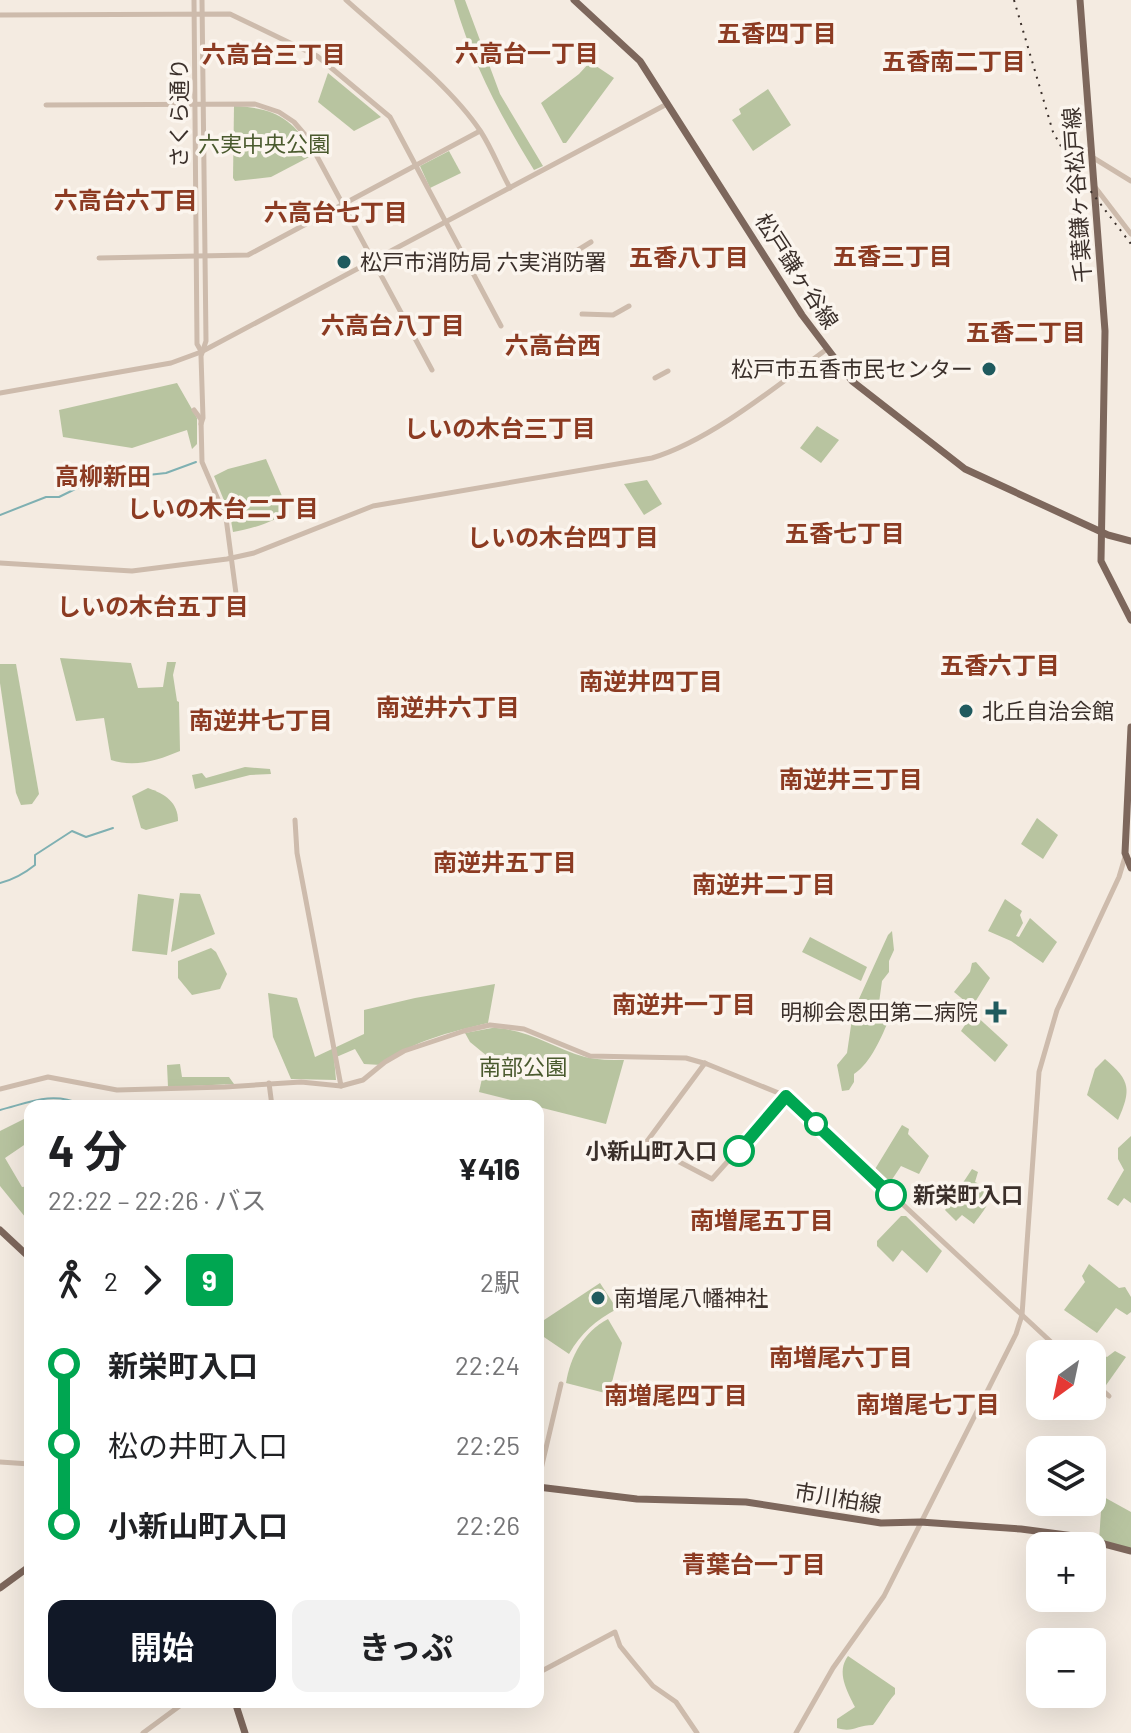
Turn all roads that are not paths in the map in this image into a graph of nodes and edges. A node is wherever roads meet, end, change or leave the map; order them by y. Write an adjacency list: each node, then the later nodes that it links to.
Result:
1 (194, 0): 6 (street, さくら通り)
2 (202, 0): 7 (street, さくら通り)
3 (346, 0): 13 (street)
4 (574, 0): 11 (main road, 松戸鎌ヶ谷線)
5 (1080, 0): 14 (main road, 千葉鎌ヶ谷松戸線)
6 (194, 14): 7 (street); 8 (street); 9 (street, さくら通り)
7 (202, 14): 10 (street, さくら通り); 15 (street)
8 (0, 15)
9 (195, 104): 10 (street); 12 (street); 24 (street, さくら通り)
10 (203, 104): 19 (street); 25 (street, さくら通り)
11 (667, 104): 18 (street); 31 (main road, 松戸鎌ヶ谷線)
12 (46, 105)
13 (480, 131): 15 (street); 18 (street)
14 (1092, 157): 16 (street); 17 (main road, 千葉鎌ヶ谷松戸線)
15 (416, 166): 19 (street); 20 (street)
16 (1131, 181)
17 (1094, 186): 21 (street); 39 (main road, 千葉鎌ヶ谷松戸線)
18 (510, 188): 20 (street)
19 (343, 204): 25 (street); 27 (street)
20 (446, 222): 27 (street); 30 (street)
21 (1131, 234)
22 (591, 242): 23 (street)
23 (578, 250)
24 (196, 257): 25 (street); 26 (street); 32 (street, さくら通り)
25 (204, 257): 32 (street, さくら通り)
26 (99, 258)
27 (373, 261): 32 (street); 33 (street)
28 (629, 306): 29 (street)
29 (582, 314)
30 (501, 326)
31 (827, 349): 39 (main road, 松戸鎌ヶ谷線); 41 (street)
32 (201, 352): 35 (street); 37 (street)
33 (432, 370)
34 (668, 371): 36 (street)
35 (201, 378): 38 (street); 38 (street)
36 (655, 378)
37 (0, 393)
38 (201, 421): 41 (street)
39 (1100, 531): 40 (main road, 松戸鎌ヶ谷線); 44 (main road, 千葉鎌ヶ谷松戸線)
40 (1131, 541)
41 (232, 558): 42 (street); 43 (street)
42 (0, 563)
43 (237, 601)
44 (1131, 620)
45 (1131, 727): 47 (main road)
46 (295, 820): 51 (street)
47 (1125, 856): 48 (main road); 57 (street)
48 (1131, 868)
49 (705, 1063): 51 (street); 53 (street); 53 (street)
50 (269, 1083): 51 (street); 52 (street); 54 (street)
51 (341, 1086)
52 (0, 1089)
53 (786, 1096): 57 (street)
54 (271, 1100)
55 (0, 1230): 56 (main road)
56 (24, 1252)
57 (1022, 1315): 58 (street); 66 (street)
58 (1049, 1340)
59 (561, 1384): 62 (street)
60 (1106, 1393): 61 (street)
61 (1109, 1396)
62 (544, 1458)
63 (0, 1462): 64 (street)
64 (24, 1464)
65 (544, 1485): 66 (main road, 市川柏線)
66 (920, 1522): 67 (main road, 市川柏線); 76 (street)
67 (1131, 1551)
68 (24, 1570): 69 (main road)
69 (0, 1588)
70 (544, 1670): 75 (street)
71 (177, 1708): 73 (street)
72 (237, 1708): 74 (main road)
73 (143, 1733)
74 (245, 1733)
75 (697, 1733)
76 (796, 1733)

